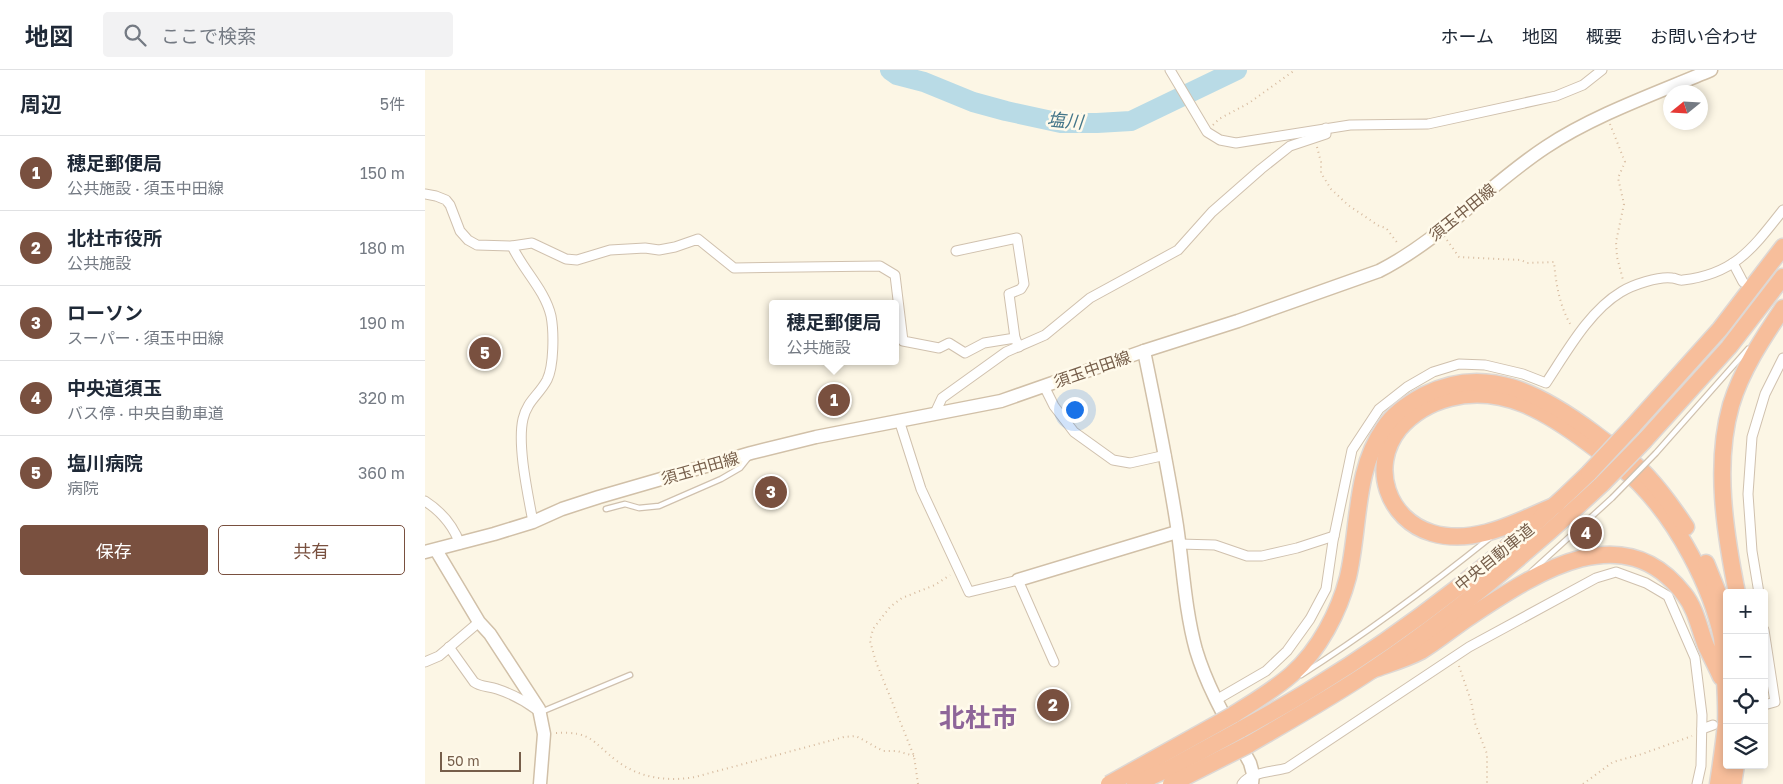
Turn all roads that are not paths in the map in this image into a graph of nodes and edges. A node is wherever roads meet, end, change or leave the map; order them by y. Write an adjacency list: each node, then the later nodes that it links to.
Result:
1 (1170, 70): 4 (street)
2 (1602, 70): 4 (street)
3 (1711, 70): 18 (main road, 須玉中田線)
4 (1326, 128): 17 (street)
5 (425, 194): 7 (street)
6 (1783, 210): 10 (street)
7 (512, 246): 13 (street); 28 (street)
8 (1783, 247): 26 (highway, 中央自動車道, bridge)
9 (956, 251): 16 (street)
10 (1733, 262): 12 (street); 30 (street)
11 (1783, 277): 44 (highway, 中央自動車道, bridge)
12 (1743, 282)
13 (898, 300)
14 (899, 308): 16 (street)
15 (1783, 308): 35 (highway); 37 (lane, bridge)
16 (1015, 338): 17 (street)
17 (1019, 347): 21 (street)
18 (1144, 351): 20 (main road, 須玉中田線); 24 (main road)
19 (1783, 358): 36 (street)
20 (1043, 386): 21 (main road, 須玉中田線); 24 (street)
21 (935, 413): 22 (main road, 須玉中田線)
22 (899, 420): 23 (main road, 須玉中田線); 34 (street)
23 (751, 453): 27 (lane); 28 (main road, 須玉中田線)
24 (1166, 455): 31 (main road)
25 (425, 501): 32 (street)
26 (1556, 505): 29 (highway); 59 (highway, 中央自動車道, bridge)
27 (606, 509)
28 (533, 522): 32 (main road, 須玉中田線)
29 (1505, 526): 46 (highway); 48 (lane)
30 (1334, 536): 31 (street); 49 (street)
31 (1178, 538): 34 (main road); 49 (main road)
32 (460, 544): 33 (main road, 須玉中田線)
33 (431, 551): 39 (main road)
34 (1017, 580): 43 (street)
35 (1736, 589)
36 (1758, 589)
37 (1503, 596): 44 (highway); 47 (highway)
38 (1723, 604): 48 (highway)
39 (479, 622): 41 (street); 51 (main road)
40 (1765, 634): 50 (street)
41 (449, 647): 42 (street); 51 (street)
42 (425, 662)
43 (1054, 662)
44 (1372, 670): 60 (highway, 中央自動車道, bridge)
45 (630, 675): 51 (lane)
46 (1725, 679)
47 (1723, 682)
48 (1279, 684): 58 (highway, bridge)
49 (1215, 700): 56 (main road)
50 (1768, 704)
51 (539, 712): 57 (main road)
52 (1726, 724): 63 (highway)
53 (1713, 725): 54 (street)
54 (1702, 731): 56 (street); 62 (street)
55 (1735, 769): 64 (highway)
56 (1252, 779): 61 (street)
57 (540, 784)
58 (1109, 784)
59 (1135, 784)
60 (1171, 784)
61 (1242, 784)
62 (1697, 784)
63 (1718, 784)
64 (1733, 784)

